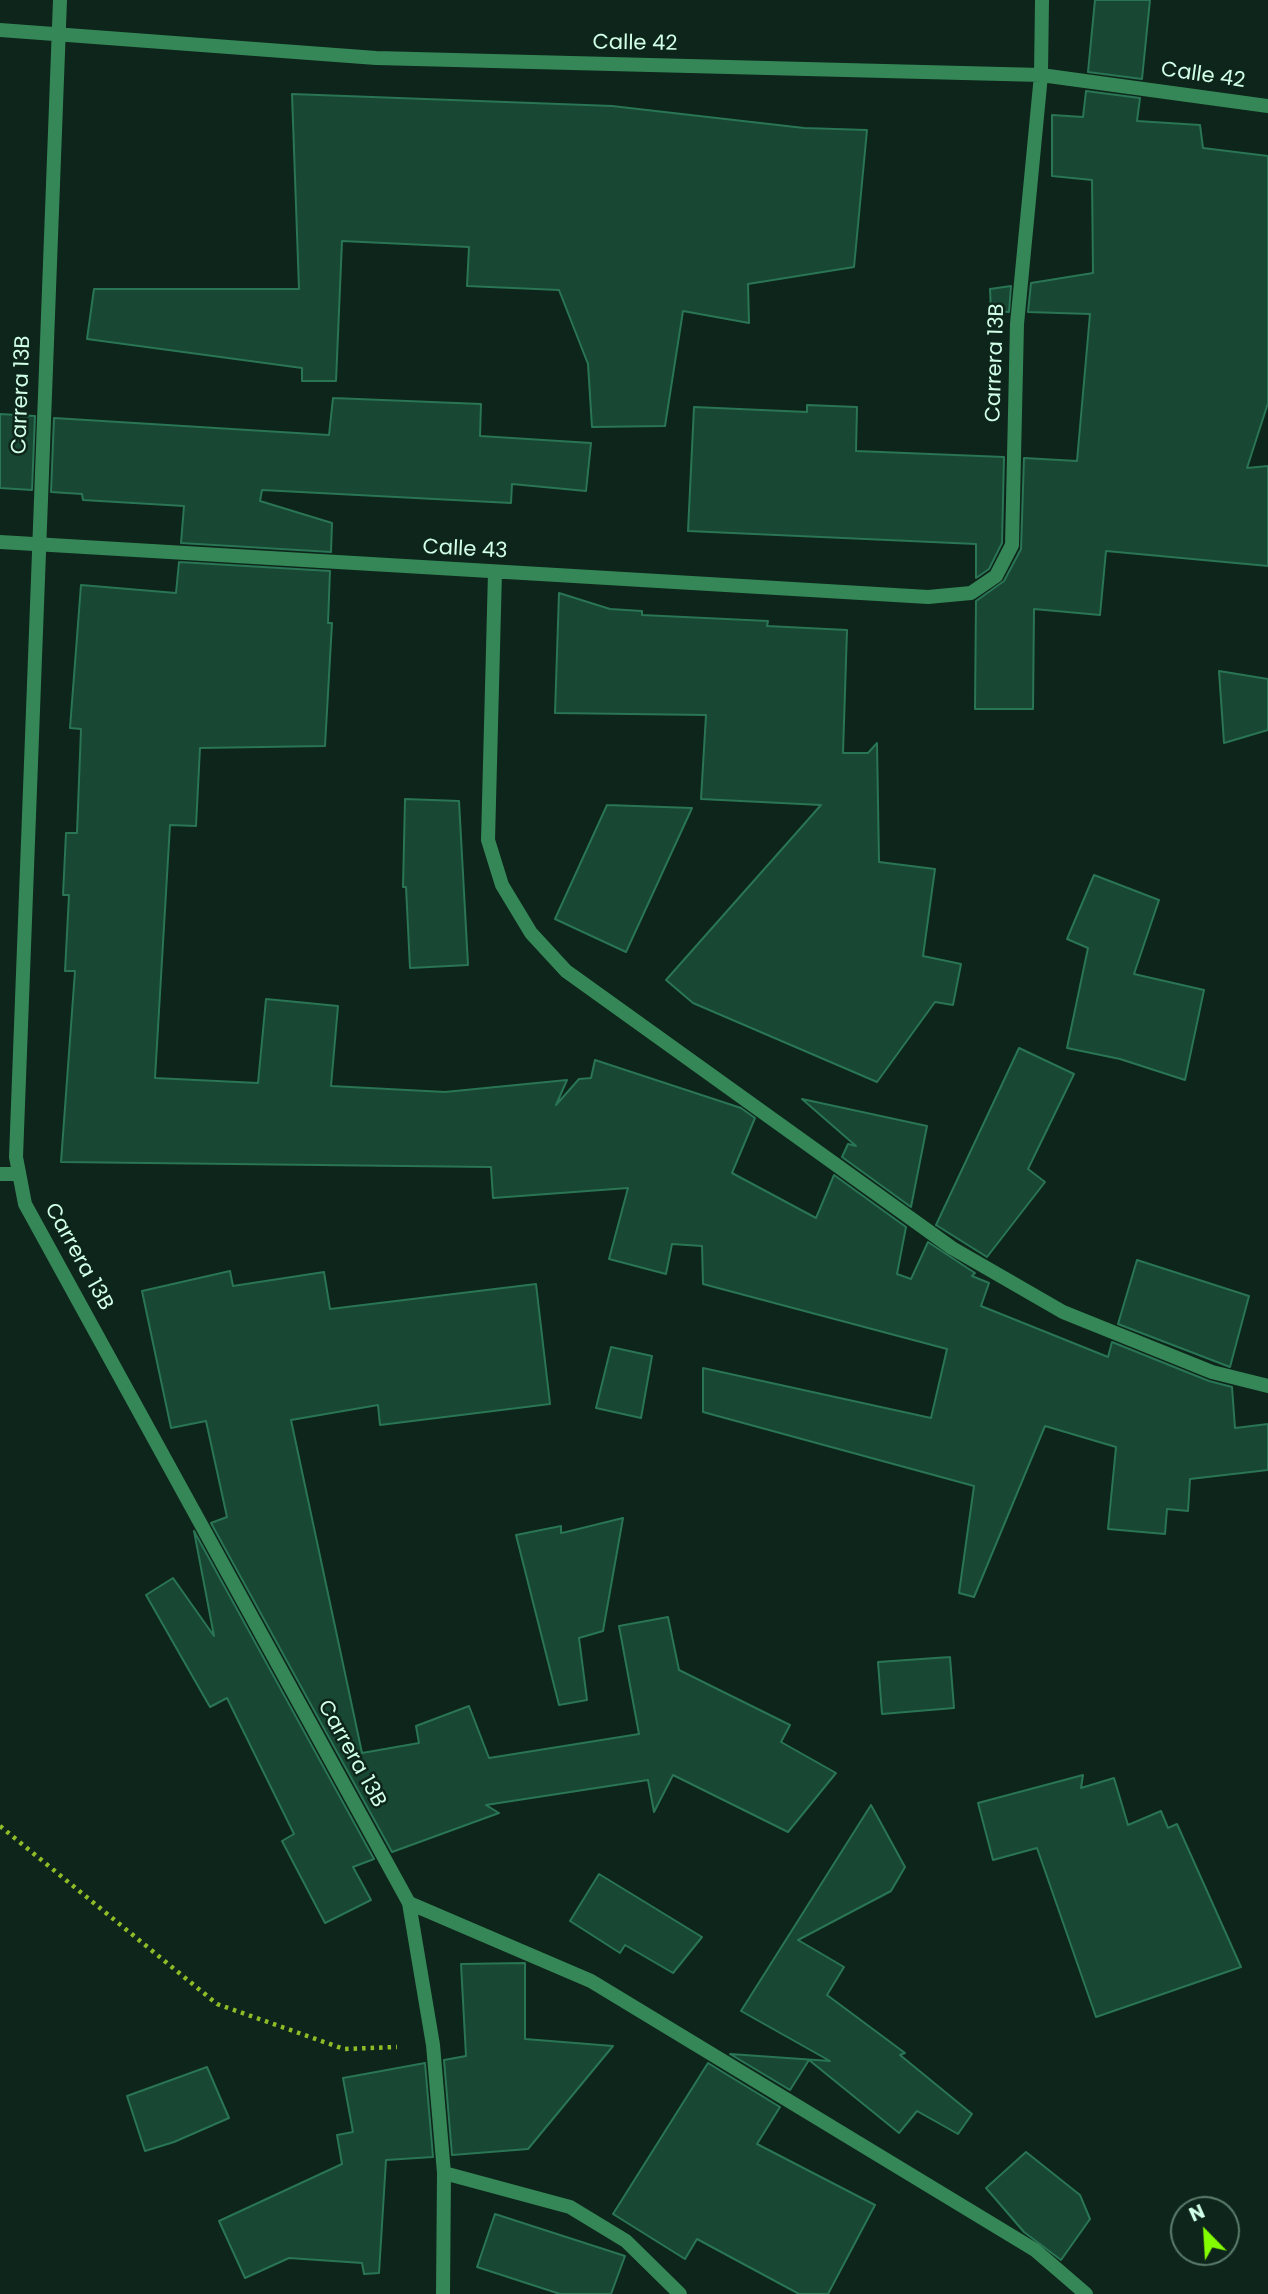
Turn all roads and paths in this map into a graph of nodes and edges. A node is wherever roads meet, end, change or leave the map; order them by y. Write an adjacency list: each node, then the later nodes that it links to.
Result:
1 (60, 0): 4 (street, Carrera 13B)
2 (1042, 0): 5 (street, Carrera 13B)
3 (0, 30): 4 (street, Calle 42)
4 (57, 33): 5 (street, Calle 42); 8 (street, Carrera 13B)
5 (1041, 75): 6 (street, Calle 42); 10 (street, Carrera 13B)
6 (1268, 106)
7 (0, 542): 8 (street, Calle 43)
8 (37, 546): 9 (street, Calle 43); 12 (street, Carrera 13B)
9 (495, 572): 10 (street, Calle 43); 13 (street)
10 (928, 597)
11 (0, 1174): 12 (street)
12 (19, 1174): 15 (street, Carrera 13B)
13 (1268, 1386)
14 (0, 1826): 16 (path)
15 (409, 1903): 16 (street, Carrera 13B); 20 (street)
16 (433, 2045): 17 (street, Carrera 13B)
17 (444, 2173): 18 (street, Carrera 13B); 19 (street)
18 (443, 2294)
19 (680, 2294)
20 (1086, 2294)

